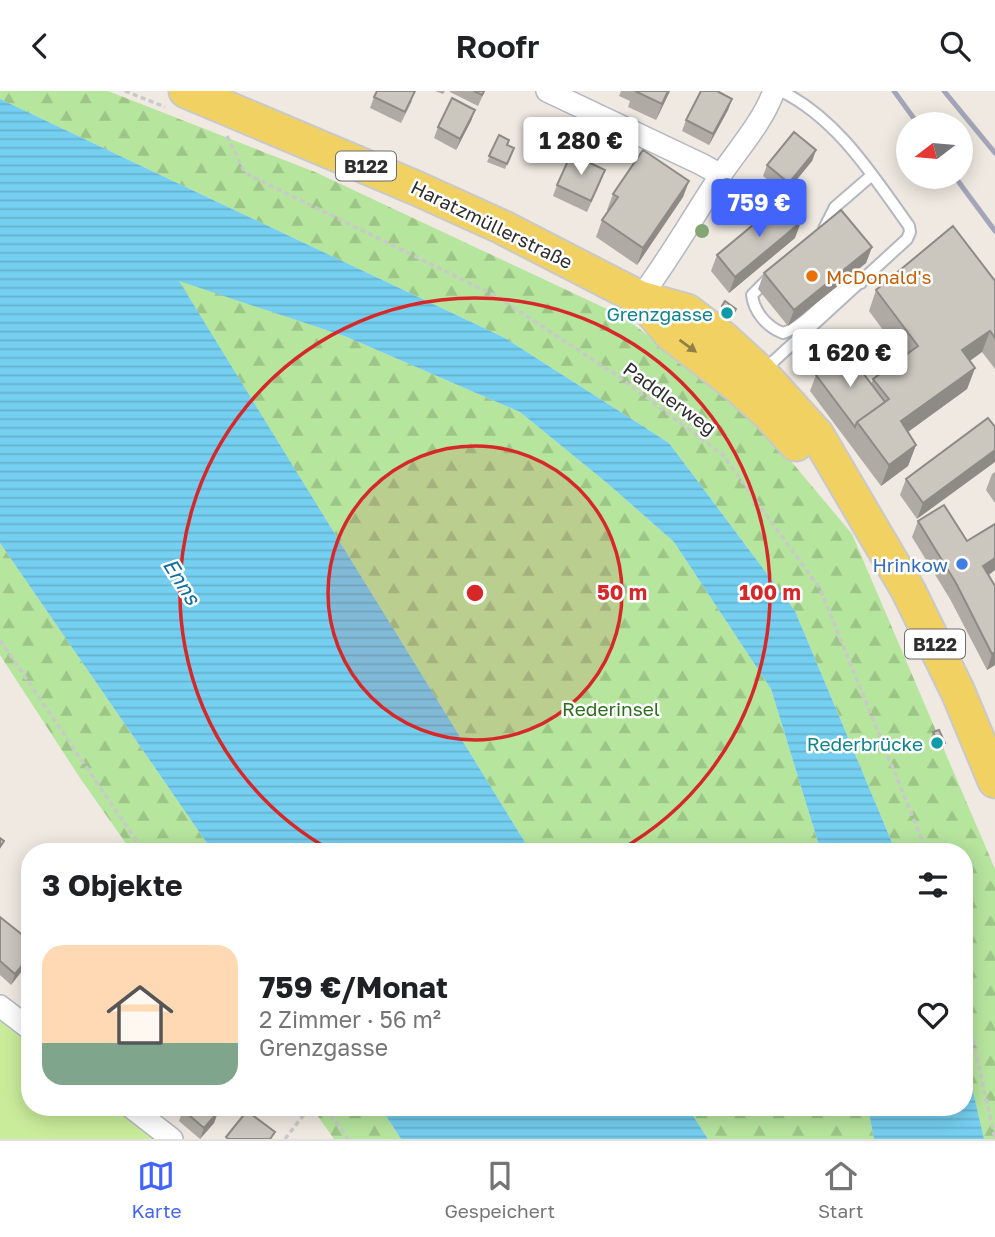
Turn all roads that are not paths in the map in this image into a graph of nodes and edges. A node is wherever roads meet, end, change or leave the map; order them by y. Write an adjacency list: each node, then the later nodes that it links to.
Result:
1 (186, 91): 10 (main road, Haratzmüllerstraße / B122)
2 (547, 91): 6 (street)
3 (774, 91): 6 (street)
4 (781, 91): 5 (lane)
5 (872, 175): 7 (lane); 9 (lane)
6 (721, 176): 10 (street)
7 (812, 240)
8 (775, 272): 9 (lane)
9 (861, 283): 11 (lane)
10 (639, 298): 11 (main road, Haratzmüllerstraße / B122); 12 (main road, Haratzmüllerstraße / B122, one-way to 12)
11 (761, 373): 12 (main road, Haratzmüllerstraße / B122)
12 (862, 513): 13 (main road, Haratzmüllerstraße / B122)
13 (995, 781)
14 (0, 1006): 15 (street)
15 (21, 1022)
16 (142, 1116): 17 (street)
17 (172, 1139)

